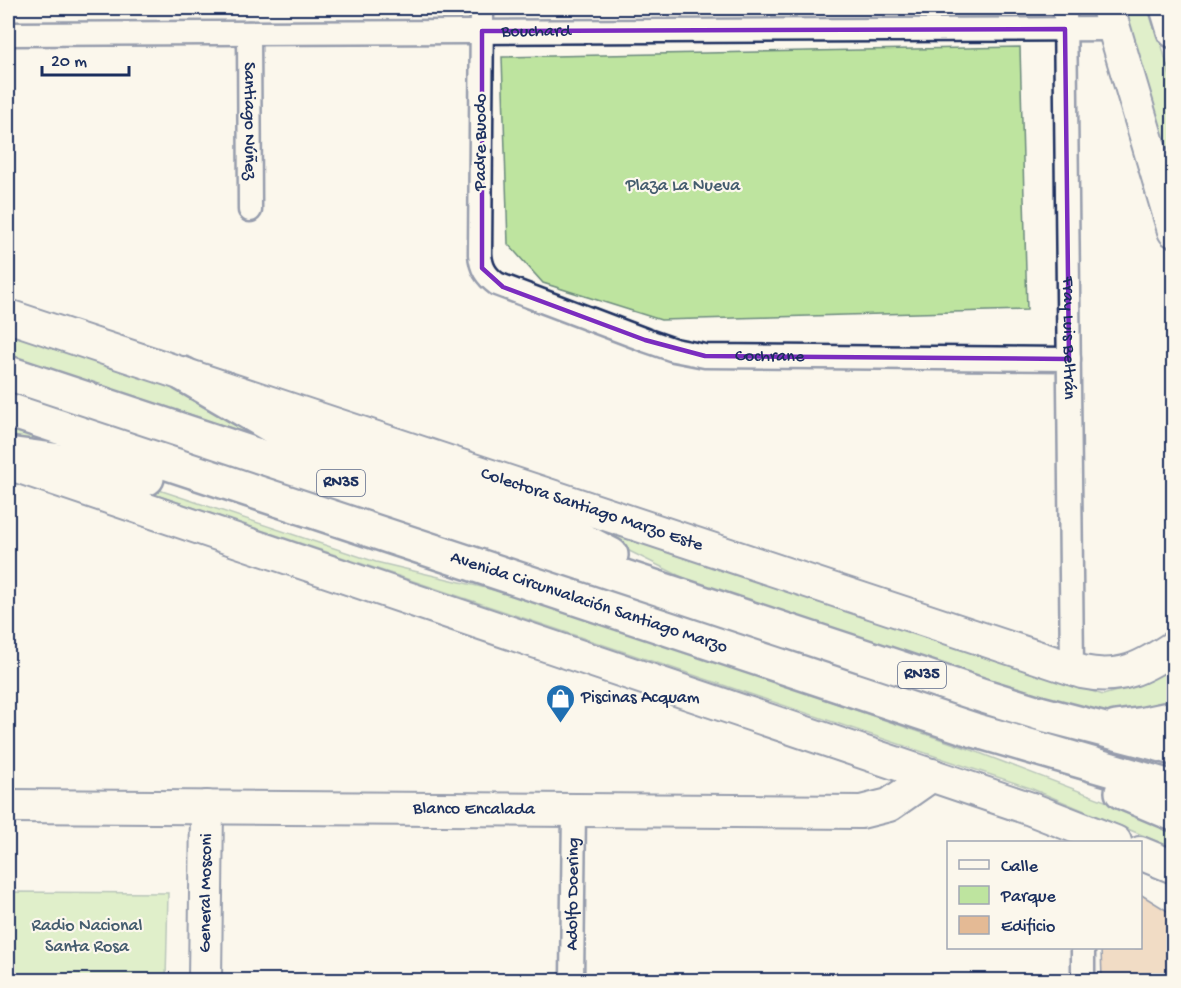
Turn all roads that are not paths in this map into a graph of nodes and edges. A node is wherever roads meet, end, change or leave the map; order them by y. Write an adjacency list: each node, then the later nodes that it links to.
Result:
1 (482, 8): 6 (street, Padre Buodo)
2 (1167, 8): 5 (main road)
3 (1065, 18): 4 (street, Bouchard); 6 (street, Bouchard); 13 (street, Fray Luis Beltrán)
4 (1111, 18): 10 (street)
5 (1173, 31)
6 (482, 32): 7 (street, Bouchard); 11 (street, Padre Buodo)
7 (249, 33): 8 (street, Bouchard); 9 (street, Santiago Núñez)
8 (8, 34)
9 (250, 210)
10 (1173, 231)
11 (486, 275): 13 (street, Cochrane)
12 (8, 316): 15 (street, Colectora Santiago Marzo Este)
13 (1069, 359): 22 (street, Fray Luis Beltrán)
14 (8, 373): 20 (main road, Avenida Circunvalación Santiago Marzo / RN35)
15 (183, 374): 20 (main road); 22 (street, Colectora Santiago Marzo Este)
16 (8, 410): 19 (main road, Avenida Circunvalación Santiago Marzo / RN35)
17 (8, 454): 19 (main road)
18 (8, 464): 27 (street)
19 (530, 583): 25 (main road, Avenida Circunvalación Santiago Marzo / RN35)
20 (674, 593): 24 (main road, Avenida Circunvalación Santiago Marzo / RN35)
21 (1173, 647): 22 (street, Colectora Santiago Marzo Este)
22 (1072, 668)
23 (1173, 718): 24 (main road)
24 (1095, 728): 26 (main road, Avenida Circunvalación Santiago Marzo / RN35)
25 (974, 729): 28 (main road, Avenida Circunvalación Santiago Marzo / RN35); 32 (main road)
26 (1173, 748)
27 (932, 775): 31 (street, Blanco Encalada); 33 (street)
28 (1173, 788)
29 (8, 806): 30 (street, Blanco Encalada)
30 (207, 807): 31 (street, Blanco Encalada); 38 (street, General Mosconi)
31 (574, 810): 39 (street, Adolfo Doering)
32 (1173, 814)
33 (1084, 836): 34 (street)
34 (1106, 841)
35 (1142, 854): 36 (street)
36 (1173, 867)
37 (1083, 949): 40 (street)
38 (205, 981)
39 (572, 981)
40 (1083, 981)

